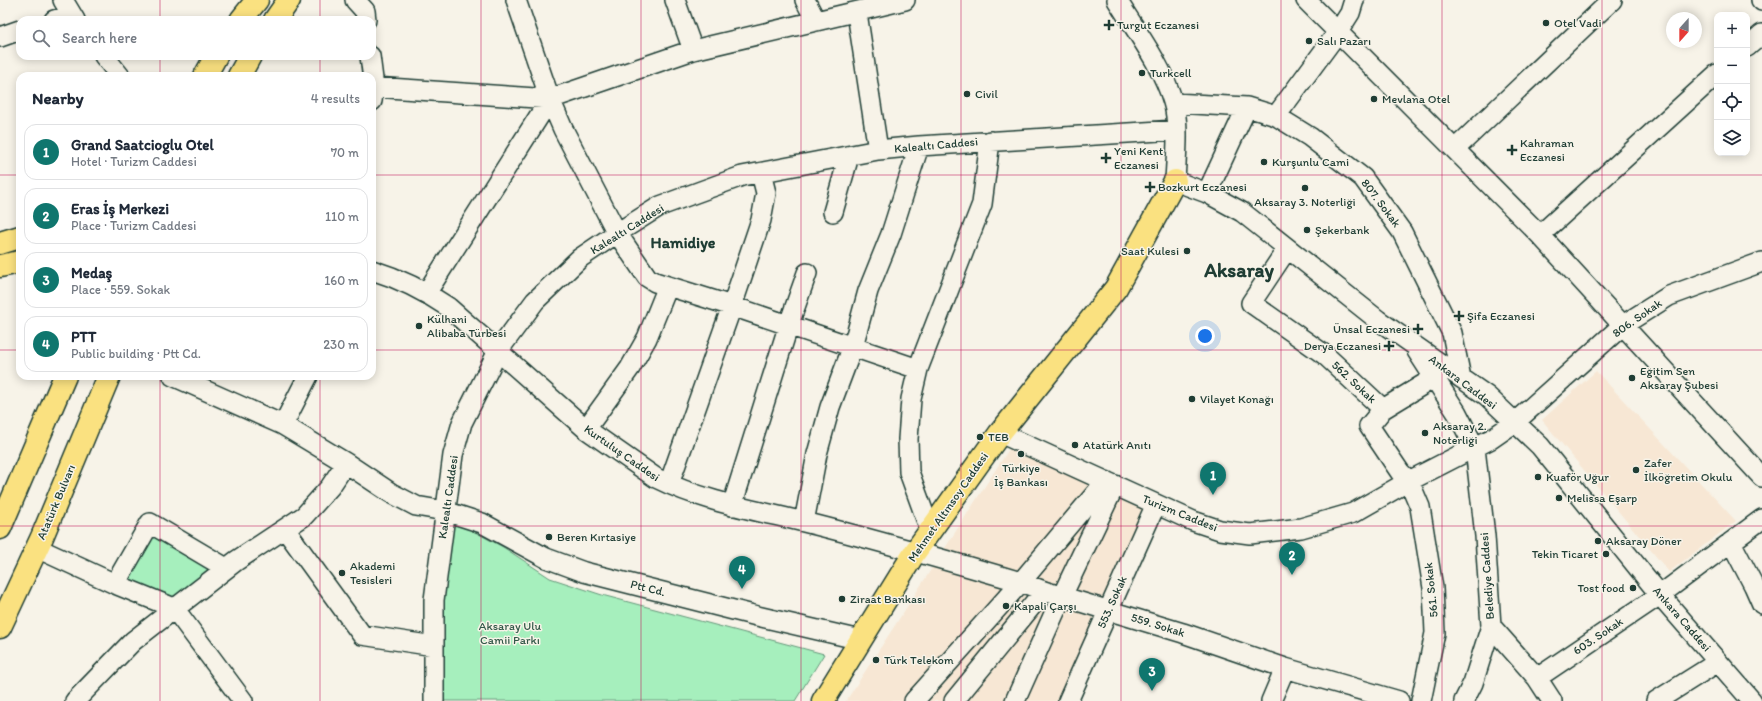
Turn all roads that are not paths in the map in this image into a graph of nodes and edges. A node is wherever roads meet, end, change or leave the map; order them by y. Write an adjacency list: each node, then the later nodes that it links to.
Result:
1 (355, 0): 12 (street)
2 (516, 0): 30 (street)
3 (675, 0): 19 (street)
4 (805, 0): 13 (street)
5 (905, 0): 11 (street)
6 (1117, 0): 31 (street)
7 (1306, 0): 15 (street)
8 (1367, 0): 10 (street)
9 (1612, 0): 38 (street)
10 (1352, 6): 15 (street)
11 (857, 13): 13 (street); 37 (street)
12 (366, 16)
13 (816, 21): 19 (street)
14 (16, 31): 17 (street)
15 (1338, 32): 33 (street); 38 (street)
16 (1762, 34): 18 (street)
17 (0, 37)
18 (1750, 44)
19 (693, 50): 30 (street)
20 (107, 60): 24 (street)
21 (214, 60): 25 (main road)
22 (248, 60): 26 (main road)
23 (370, 60): 27 (street)
24 (117, 72)
25 (207, 72)
26 (241, 72)
27 (371, 72)
28 (1714, 77): 45 (street)
29 (376, 94): 30 (street)
30 (550, 99): 44 (street); 55 (street)
31 (1174, 102): 32 (street, 807. Sokak); 34 (street)
32 (1247, 107): 33 (street, 807. Sokak); 42 (street)
33 (1276, 116): 64 (street, 807. Sokak)
34 (1176, 130): 35 (street, Kalealtı Caddesi); 41 (street)
35 (990, 141): 36 (street, Kalealtı Caddesi); 62 (street)
36 (920, 146): 37 (street, Kalealtı Caddesi); 60 (street)
37 (878, 150): 39 (street, Kalealtı Caddesi)
38 (1455, 150): 45 (street)
39 (849, 156): 40 (street, Kalealtı Caddesi); 43 (street)
40 (761, 173): 44 (street, Kalealtı Caddesi); 56 (street)
41 (1175, 181): 42 (street, Ankara Caddesi); 73 (main road, Mehmet Altınsoy Caddesi)
42 (1207, 193): 48 (street, Ankara Caddesi)
43 (833, 212)
44 (617, 232): 54 (street); 61 (street, Kalealtı Caddesi)
45 (1540, 236): 58 (street)
46 (16, 238): 47 (main road)
47 (0, 243)
48 (1287, 249): 59 (street, Ankara Caddesi); 69 (street, 562. Sokak)
49 (1762, 262): 58 (street, 806. Sokak)
50 (16, 263): 51 (main road)
51 (0, 266)
52 (376, 271): 55 (street, Kurtuluş Caddesi)
53 (807, 273): 57 (street)
54 (668, 286): 56 (street); 72 (street)
55 (427, 292): 61 (street, Kurtuluş Caddesi)
56 (732, 306): 57 (street); 79 (street)
57 (789, 324): 60 (street); 81 (street)
58 (1623, 325): 70 (street, 806. Sokak); 76 (street)
59 (1412, 344): 63 (street); 64 (street, Ankara Caddesi)
60 (853, 346): 62 (street); 85 (street)
61 (498, 351): 72 (street, Kurtuluş Caddesi); 82 (street, Kalealtı Caddesi)
62 (918, 369): 87 (street)
63 (1434, 378): 69 (street); 74 (street)
64 (1461, 378): 70 (street, Ankara Caddesi)
65 (63, 380): 83 (main road)
66 (107, 380): 89 (main road, Atatürk Bulvarı)
67 (182, 380): 71 (street, Ptt Cd.)
68 (306, 380): 71 (street)
69 (1383, 409): 77 (street, 562. Sokak)
70 (1514, 423): 74 (street, 806. Sokak); 95 (street, Ankara Caddesi)
71 (283, 425): 75 (street, Ptt Cd.)
72 (586, 429): 79 (street, Kurtuluş Caddesi)
73 (1000, 433): 78 (street, Turizm Caddesi); 87 (main road, Mehmet Altınsoy Caddesi)
74 (1475, 448): 77 (street, Turizm Caddesi); 100 (street, Belediye Caddesi)
75 (346, 463): 82 (street, Ptt Cd.); 86 (street)
76 (1762, 477)
77 (1409, 481): 80 (street, Turizm Caddesi); 119 (street, 561. Sokak)
78 (1111, 483): 80 (street, Turizm Caddesi); 92 (street); 96 (street)
79 (669, 484): 81 (street, Kurtuluş Caddesi)
80 (1156, 504): 99 (street, 553. Sokak)
81 (732, 506): 85 (street, Kurtuluş Caddesi)
82 (445, 512): 102 (street, Ptt Cd.); 103 (street, Kalealtı Caddesi)
83 (2, 516)
84 (1762, 519): 88 (street, 603. Sokak)
85 (804, 522): 90 (street, Kurtuluş Caddesi)
86 (285, 529): 91 (street); 103 (street)
87 (930, 530): 90 (main road, Mehmet Altınsoy Caddesi)
88 (1731, 542): 95 (street, 603. Sokak); 97 (street)
89 (37, 548): 93 (street); 101 (main road, Atatürk Bulvarı)
90 (915, 552): 92 (street, 559. Sokak); 102 (main road, Mehmet Altınsoy Caddesi)
91 (226, 568): 93 (street); 98 (street)
92 (1021, 582): 94 (street, 559. Sokak); 107 (street)
93 (115, 584): 98 (street)
94 (1044, 591): 96 (street, 559. Sokak); 109 (street)
95 (1660, 595): 104 (street, Ankara Caddesi); 106 (street, 603. Sokak)
96 (1062, 596): 99 (street, 559. Sokak); 115 (street)
97 (1762, 604)
98 (174, 608): 110 (street); 111 (street)
99 (1109, 610): 105 (street, 559. Sokak); 116 (street, 553. Sokak)
100 (1491, 626): 106 (street); 120 (street, Belediye Caddesi)
101 (0, 627)
102 (861, 640): 113 (main road, Mehmet Altınsoy Caddesi)
103 (434, 646): 112 (street, Kalealtı Caddesi)
104 (1718, 662): 108 (street, Ankara Caddesi); 122 (street)
105 (1285, 668): 117 (street); 118 (street, 559. Sokak)
106 (1537, 678): 121 (street)
107 (931, 682): 109 (street); 114 (street)
108 (1753, 694)
109 (962, 699)
110 (75, 701)
111 (243, 701)
112 (434, 701)
113 (823, 701)
114 (914, 701)
115 (1015, 701)
116 (1068, 701)
117 (1271, 701)
118 (1399, 701)
119 (1421, 701)
120 (1464, 701)
121 (1552, 701)
122 (1656, 701)

